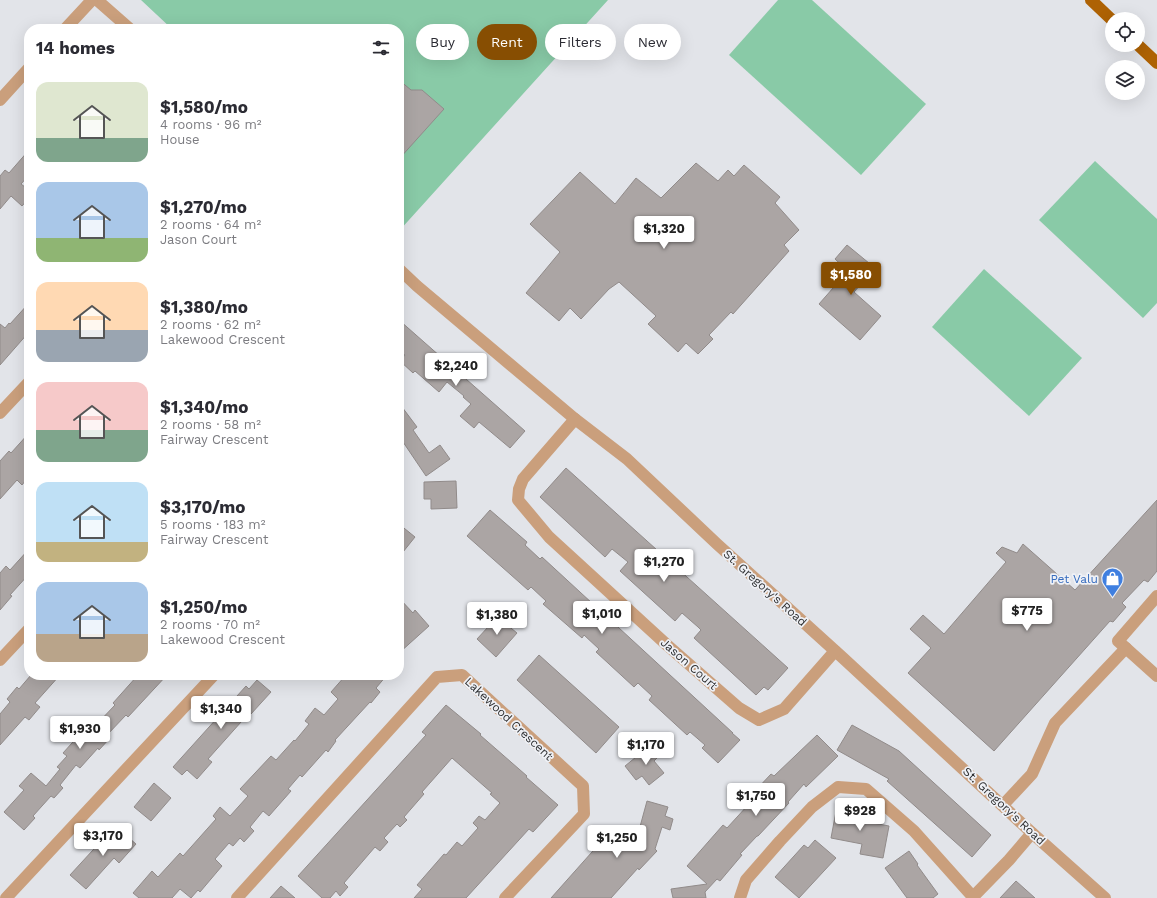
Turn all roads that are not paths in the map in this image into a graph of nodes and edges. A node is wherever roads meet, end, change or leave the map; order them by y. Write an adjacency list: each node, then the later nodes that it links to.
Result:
1 (92, 0): 5 (street)
2 (97, 0): 6 (street)
3 (1091, 0): 4 (main road)
4 (1105, 13)
5 (70, 24)
6 (124, 24)
7 (1145, 51): 8 (main road)
8 (1157, 63)
9 (24, 74): 10 (street)
10 (0, 100)
11 (404, 274): 14 (street, St. Gregory's Road)
12 (24, 387): 13 (street)
13 (0, 413)
14 (575, 419): 18 (street, St. Gregory's Road); 18 (street, Jason Court)
15 (1157, 596): 17 (street)
16 (24, 634): 19 (street)
17 (1126, 648): 20 (street); 22 (street)
18 (835, 651): 22 (street, St. Gregory's Road)
19 (0, 660)
20 (1157, 676)
21 (209, 680): 24 (street)
22 (1003, 805): 23 (street, St. Gregory's Road)
23 (1032, 833): 28 (street); 29 (street, St. Gregory's Road)
24 (6, 898)
25 (237, 898): 26 (street, Lakewood Crescent)
26 (505, 898)
27 (740, 898): 28 (street)
28 (973, 898)
29 (1105, 898)

